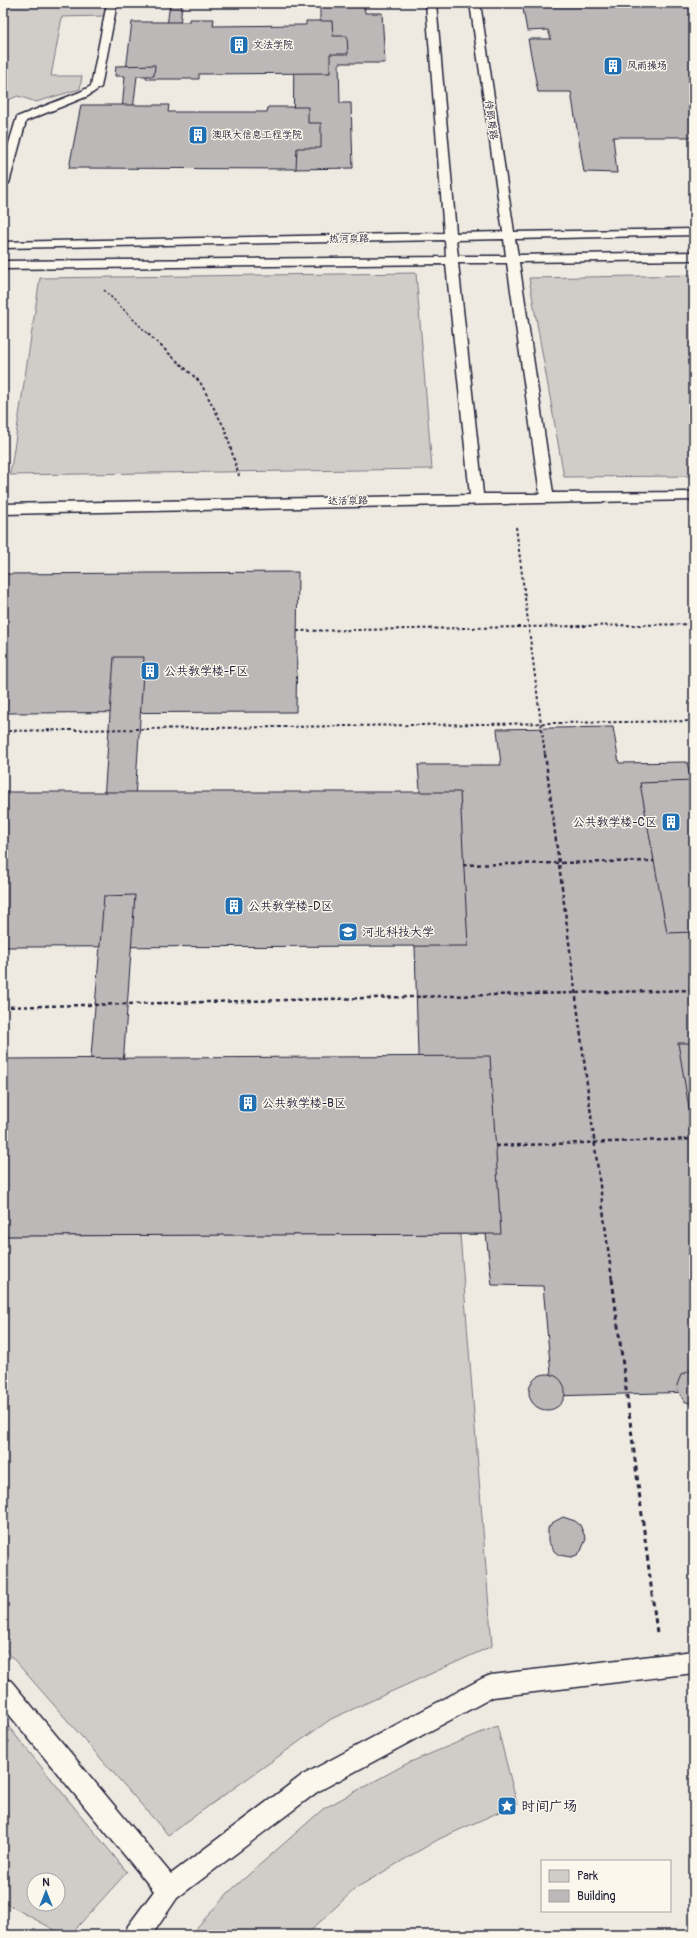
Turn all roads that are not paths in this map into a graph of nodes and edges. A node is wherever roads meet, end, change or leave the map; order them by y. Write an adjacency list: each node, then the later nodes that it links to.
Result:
1 (112, 3): 4 (lane)
2 (431, 3): 7 (lane)
3 (474, 3): 6 (lane, 侍郎房路)
4 (3, 183)
5 (694, 232): 6 (lane, 热河泉路)
6 (508, 236): 7 (lane, 热河泉路); 10 (lane, 侍郎房路)
7 (450, 238): 8 (lane, 热河泉路); 11 (lane)
8 (3, 245)
9 (694, 256): 10 (lane, 热河泉路)
10 (512, 259): 11 (lane, 热河泉路); 14 (lane, 侍郎房路)
11 (452, 260): 12 (lane, 热河泉路); 15 (lane)
12 (3, 265)
13 (694, 496): 14 (lane, 达活泉路)
14 (547, 498): 15 (lane, 达活泉路)
15 (477, 499): 16 (lane, 达活泉路)
16 (3, 509)
17 (694, 1662): 19 (lane)
18 (3, 1689): 19 (lane)
19 (169, 1890): 20 (lane)
20 (137, 1935)

